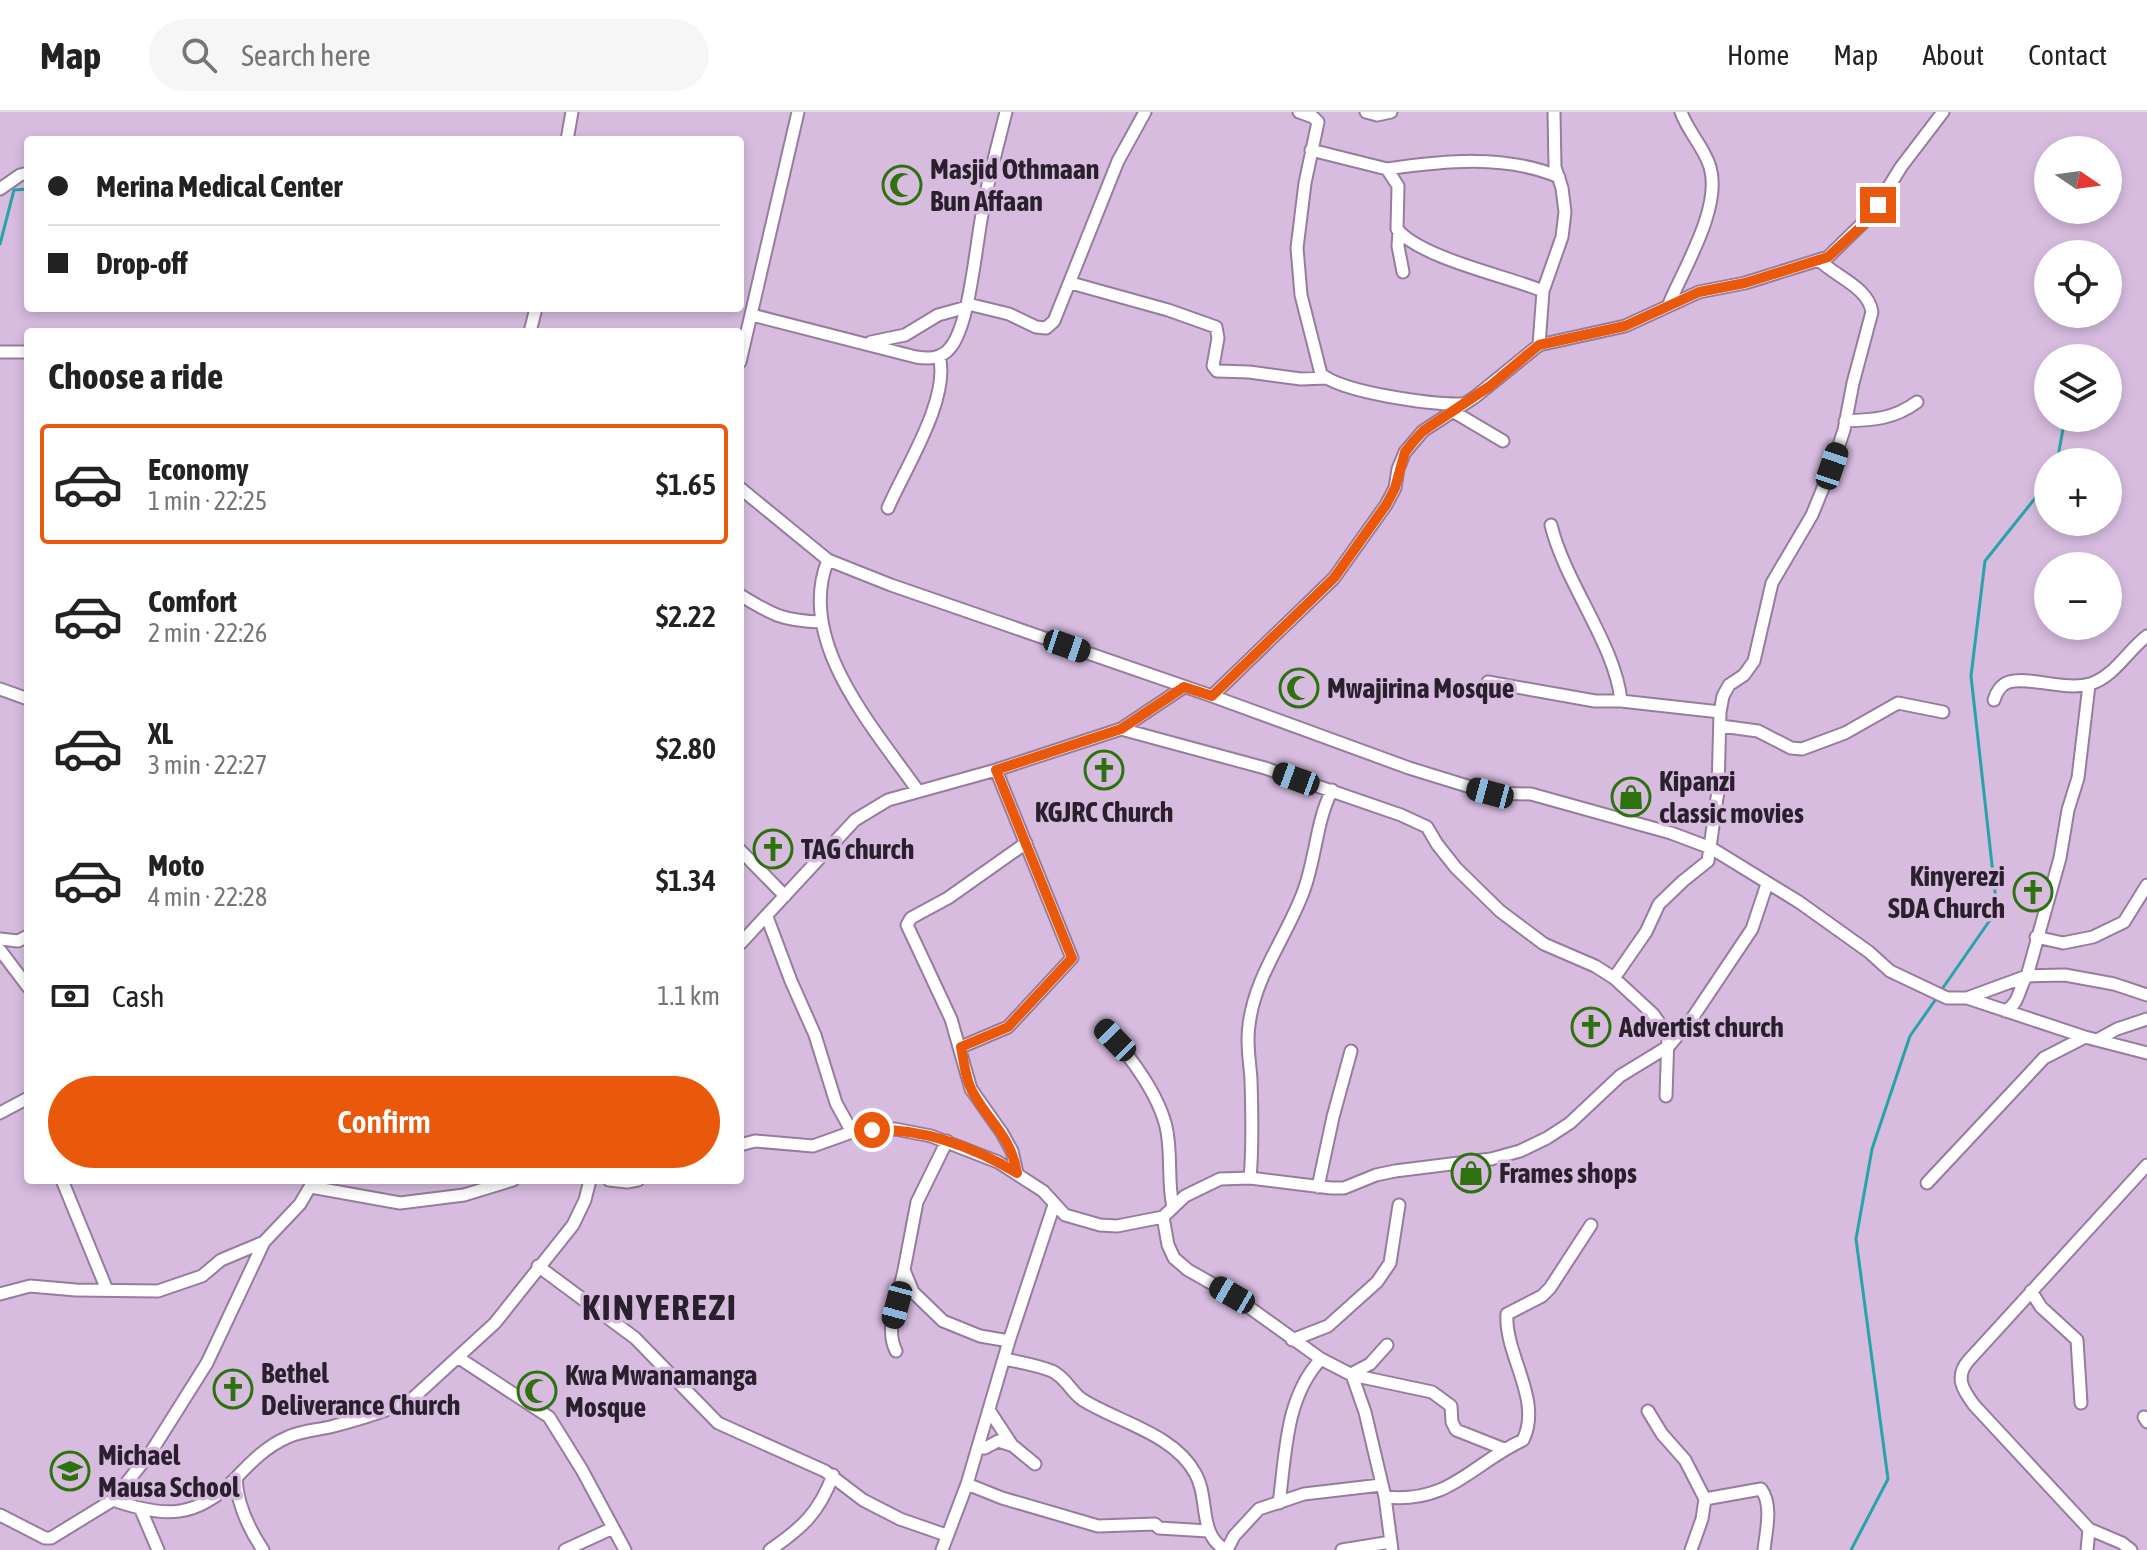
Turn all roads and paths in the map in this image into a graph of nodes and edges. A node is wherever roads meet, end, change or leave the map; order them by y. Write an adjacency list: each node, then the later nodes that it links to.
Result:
1 (572, 112): 12 (street)
2 (798, 112): 25 (street)
3 (1006, 112): 24 (street)
4 (1145, 112): 21 (street)
5 (1299, 112): 11 (street)
6 (1366, 112): 7 (street)
7 (1391, 112)
8 (1554, 112): 16 (street)
9 (1681, 112): 23 (street)
10 (1943, 112): 19 (street)
11 (1316, 115): 13 (street)
12 (568, 136)
13 (1311, 150): 14 (street); 32 (street)
14 (1387, 169): 16 (street); 18 (street)
15 (24, 174): 17 (street)
16 (1559, 177): 22 (street)
17 (0, 189)
18 (1399, 232): 20 (street); 22 (street)
19 (1819, 260): 23 (street); 35 (street)
20 (1403, 272)
21 (1071, 283): 24 (street); 32 (street)
22 (1543, 291): 27 (street)
23 (1669, 304): 27 (street)
24 (967, 305): 26 (street); 31 (street)
25 (752, 315): 26 (street); 28 (street)
26 (864, 343): 31 (street)
27 (1539, 345): 34 (street)
28 (744, 346)
29 (0, 352): 30 (street)
30 (24, 352)
31 (939, 356): 38 (street)
32 (1326, 378): 34 (street)
33 (1917, 402): 35 (street)
34 (1459, 408): 36 (street); 48 (street)
35 (1845, 421): 52 (street)
36 (1503, 441)
37 (744, 491): 40 (street)
38 (888, 508)
39 (1551, 525): 51 (street)
40 (828, 560): 42 (street); 46 (street)
41 (744, 597): 42 (street)
42 (821, 622): 58 (street)
43 (2147, 636): 45 (street)
44 (1488, 682): 51 (street)
45 (2089, 685): 50 (street); 66 (street)
46 (1184, 687): 48 (street); 55 (street)
47 (0, 689): 49 (street)
48 (1212, 696): 60 (street)
49 (24, 698)
50 (1994, 700)
51 (1621, 701): 52 (street)
52 (1720, 712): 54 (street)
53 (1943, 712): 54 (street)
54 (1721, 726): 60 (street)
55 (1121, 729): 56 (street); 57 (street)
56 (996, 770): 58 (street); 59 (street)
57 (1332, 790): 72 (street); 92 (street)
58 (918, 791): 64 (street)
59 (1026, 843): 81 (street); 81 (street)
60 (1711, 848): 62 (street); 72 (street)
61 (744, 854): 64 (street)
62 (1767, 884): 75 (street); 80 (street)
63 (2147, 885): 66 (street)
64 (785, 896): 65 (street)
65 (767, 917): 69 (street); 87 (street)
66 (2036, 937): 71 (street)
67 (24, 938): 68 (street)
68 (0, 939)
69 (744, 940)
70 (0, 950): 73 (street)
71 (2027, 976): 74 (street); 75 (street); 76 (street)
72 (1614, 978): 80 (street)
73 (24, 982)
74 (2147, 995)
75 (1967, 998): 76 (street)
76 (2005, 1011): 79 (street)
77 (2147, 1019): 79 (street)
78 (1104, 1028): 101 (street)
79 (2091, 1038): 83 (street); 93 (street)
80 (1669, 1046): 84 (street); 98 (street)
81 (961, 1047): 91 (street)
82 (1351, 1051): 98 (street)
83 (2147, 1053)
84 (1666, 1096)
85 (24, 1100): 86 (street)
86 (0, 1113)
87 (852, 1132): 88 (street); 89 (street)
88 (947, 1141): 91 (street); 106 (street)
89 (744, 1144)
90 (2147, 1165): 108 (street)
91 (1017, 1173): 99 (street)
92 (1250, 1178): 98 (street); 101 (street)
93 (1927, 1183)
94 (64, 1184): 107 (street)
95 (313, 1184): 96 (street); 104 (street)
96 (500, 1184)
97 (589, 1184): 105 (street)
98 (1318, 1187)
99 (1054, 1205): 102 (street); 111 (street)
100 (1399, 1205): 110 (street)
101 (1173, 1207): 102 (street)
102 (1163, 1217): 110 (street)
103 (1591, 1225): 123 (street)
104 (264, 1242): 107 (street); 130 (street)
105 (538, 1266): 114 (street); 125 (street)
106 (904, 1270): 111 (street); 113 (street)
107 (107, 1290): 109 (street)
108 (2031, 1291): 118 (street); 135 (street)
109 (0, 1294)
110 (1292, 1340): 116 (street)
111 (1009, 1341): 115 (street)
112 (1387, 1345): 117 (street)
113 (896, 1351)
114 (459, 1358): 126 (street); 134 (street)
115 (1004, 1359): 119 (street); 136 (street)
116 (1321, 1359): 117 (street); 131 (street)
117 (1351, 1375): 123 (street); 128 (street)
118 (2081, 1403)
119 (989, 1410): 121 (street); 122 (street)
120 (1648, 1411): 129 (street)
121 (1012, 1445): 122 (street); 124 (street)
122 (978, 1448): 127 (street)
123 (1504, 1449): 128 (street)
124 (1035, 1464)
125 (833, 1475): 137 (street); 145 (street)
126 (236, 1478): 132 (street); 142 (street)
127 (967, 1484): 136 (street); 137 (street)
128 (1383, 1491): 131 (street); 139 (street)
129 (1705, 1499): 149 (street); 150 (street)
130 (113, 1500): 132 (street); 138 (street)
131 (1279, 1503): 147 (street)
132 (141, 1510): 141 (street)
133 (0, 1515): 138 (street)
134 (613, 1528): 143 (street); 144 (street)
135 (2089, 1529): 151 (street); 152 (street)
136 (1208, 1531): 147 (street)
137 (946, 1535): 146 (street)
138 (51, 1538): 140 (street)
139 (1391, 1546): 148 (street)
140 (58, 1550)
141 (158, 1550)
142 (263, 1550)
143 (565, 1550)
144 (625, 1550)
145 (770, 1550)
146 (942, 1550)
147 (1226, 1550)
148 (1342, 1550)
149 (1691, 1550)
150 (1764, 1550)
151 (2087, 1550)
152 (2131, 1550)

